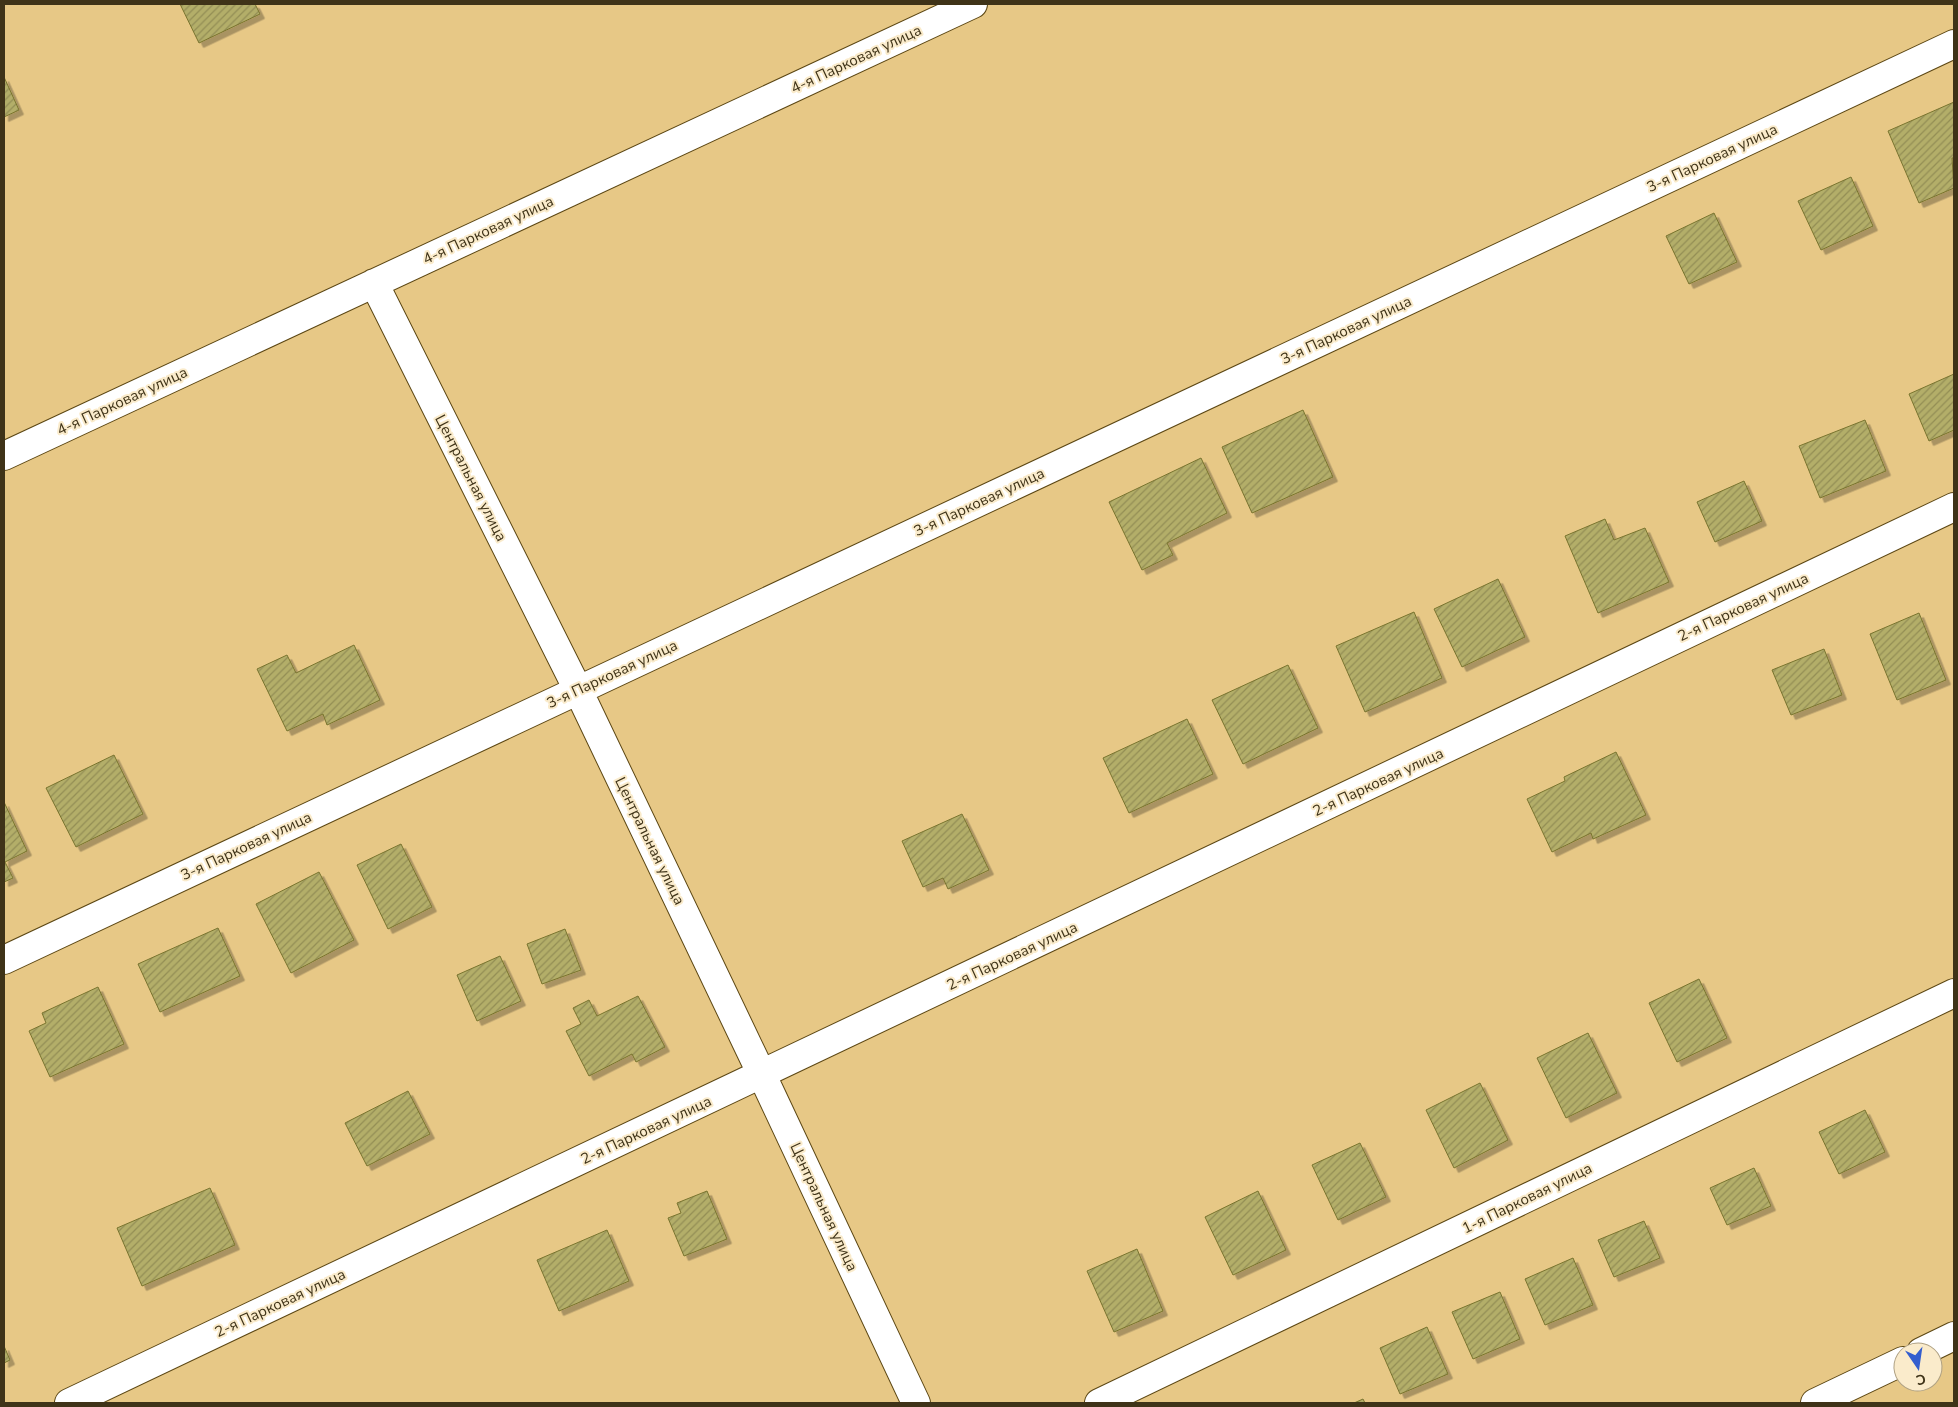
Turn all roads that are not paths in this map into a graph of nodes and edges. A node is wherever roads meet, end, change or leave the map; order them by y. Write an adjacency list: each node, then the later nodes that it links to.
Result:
1 (973, 4): 3 (street, 4-я Парковая улица)
2 (1954, 44): 6 (street, 3-я Парковая улица)
3 (374, 283): 4 (street, 4-я Парковая улица); 6 (street, Центральная улица)
4 (4, 456)
5 (1954, 507): 9 (street, 2-я Парковая улица)
6 (578, 690): 7 (street, 3-я Парковая улица); 9 (street, Центральная улица)
7 (4, 960)
8 (1954, 993): 15 (street, 1-я Парковая улица)
9 (762, 1075): 13 (street, 2-я Парковая улица); 14 (street, Центральная улица)
10 (1954, 1336): 11 (street)
11 (1942, 1342)
12 (1893, 1365): 16 (street)
13 (69, 1403)
14 (916, 1403)
15 (1099, 1403)
16 (1815, 1403)

